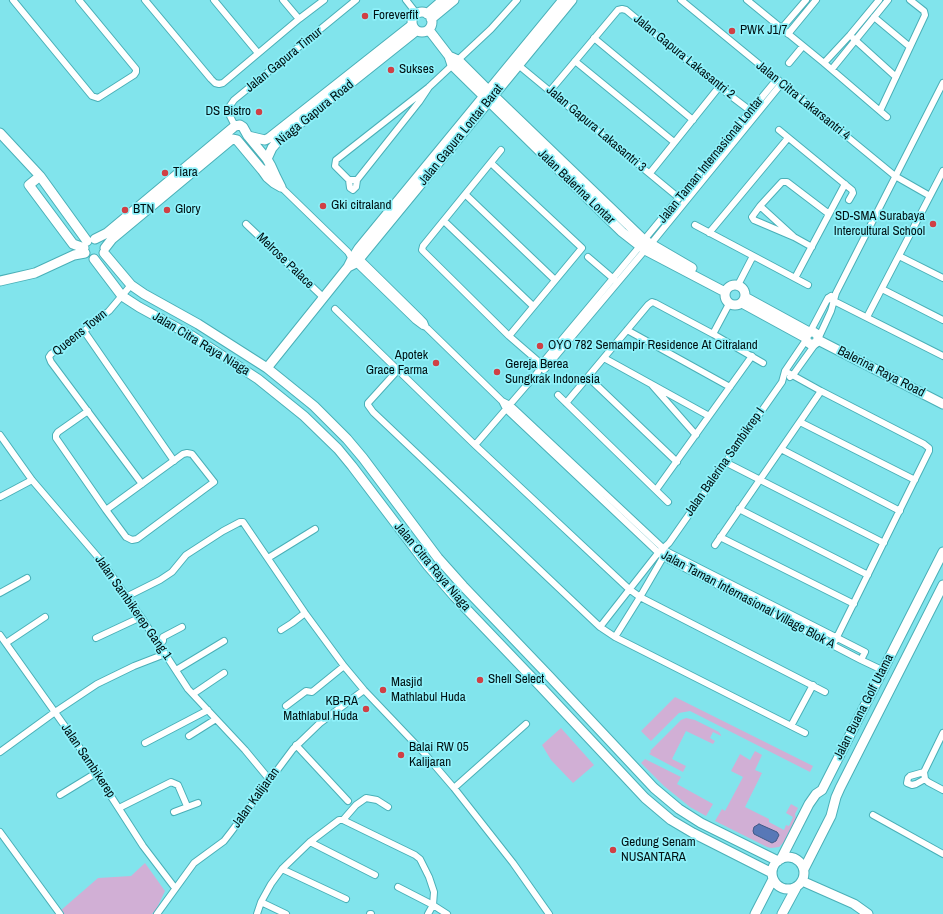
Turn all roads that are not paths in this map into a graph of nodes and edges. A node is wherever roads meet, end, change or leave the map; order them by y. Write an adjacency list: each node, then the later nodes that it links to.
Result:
1 (14, 0): 2 (street)
2 (79, 0)
3 (145, 0): 34 (street)
4 (214, 0): 34 (street)
5 (283, 0): 24 (street)
6 (324, 0): 24 (street)
7 (356, 0): 53 (street, Jalan Gapura Timur)
8 (406, 0): 21 (street)
9 (443, 0): 22 (street)
10 (454, 0): 22 (street)
11 (518, 0): 35 (street)
12 (563, 0): 37 (street, Jalan Gapura Lontar Barat)
13 (572, 0): 37 (street, Jalan Gapura Lontar Barat)
14 (681, 0): 42 (street, Jalan Citra Lakarsantri 4)
15 (747, 0): 26 (street)
16 (805, 0): 26 (street)
17 (816, 0): 28 (street)
18 (879, 0): 29 (street)
19 (888, 0): 23 (street)
20 (910, 0): 33 (street)
21 (417, 14): 22 (street); 25 (street)
22 (429, 16): 27 (street)
23 (874, 17): 31 (street); 33 (street)
24 (298, 19): 34 (street)
25 (414, 28): 27 (street); 56 (street, Niaga Gapura Road); 60 (street, Niaga Gapura Road)
26 (781, 29): 28 (street)
27 (429, 30): 35 (street, Jalan Balerina Lontar)
28 (788, 34): 32 (street)
29 (850, 35): 31 (street); 39 (street)
30 (594, 38): 36 (street, Jalan Gapura Lakasantri 2); 45 (street, Jalan Gapura Lakasantri 2); 52 (street)
31 (855, 40): 40 (street); 41 (street)
32 (803, 46): 38 (street); 39 (street)
33 (910, 47): 41 (street)
34 (258, 53)
35 (453, 60): 44 (street); 47 (street, Jalan Balerina Lontar)
36 (575, 61): 46 (street, Jalan Gapura Lakasantri 2); 58 (street)
37 (516, 63): 46 (street, Jalan Gapura Lakasantri 3); 47 (street, Jalan Gapura Lontar Barat)
38 (789, 63)
39 (824, 63): 40 (street)
40 (832, 69): 49 (street)
41 (896, 77): 49 (street)
42 (780, 81): 48 (street, Jalan Taman Internasional Lontar); 50 (street, Jalan Taman Internasional Lontar); 66 (street, Jalan Citra Lakarsantri 4)
43 (943, 83): 66 (street, Jalan Balerina Sambikrep I)
44 (429, 87): 68 (street); 69 (street)
45 (719, 87): 48 (street, Jalan Gapura Lakasantri 2); 52 (street)
46 (550, 91): 64 (street, Jalan Gapura Lakasantri 3)
47 (489, 96): 84 (street, Jalan Balerina Lontar); 91 (street, Jalan Gapura Lontar Barat)
48 (751, 111): 50 (street, Jalan Gapura Lakasantri 2); 67 (street, Jalan Taman Internasional Lontar)
49 (880, 111): 51 (street)
50 (756, 115): 67 (street, Jalan Taman Internasional Lontar)
51 (887, 117)
52 (692, 120): 58 (street)
53 (235, 126): 56 (street, Niaga Gapura Road); 83 (street)
54 (779, 130): 57 (street)
55 (0, 133): 65 (street)
56 (248, 136): 60 (street)
57 (788, 138): 70 (street); 81 (street)
58 (674, 142): 64 (street)
59 (501, 150): 61 (street)
60 (269, 163): 62 (street); 71 (street)
61 (491, 163): 72 (street); 94 (street)
62 (262, 170): 71 (street); 86 (street)
63 (943, 171): 73 (street)
64 (650, 173): 74 (street, Jalan Gapura Lakasantri 3)
65 (40, 176): 83 (street); 83 (street)
66 (895, 176): 73 (street, Jalan Citra Lakarsantri 4); 102 (street, Jalan Balerina Sambikrep I)
67 (700, 177): 74 (street, Jalan Taman Internasional Lontar); 84 (street, Jalan Taman Internasional Lontar)
68 (349, 180): 69 (street); 69 (street)
69 (357, 180)
70 (845, 184): 75 (street); 77 (street)
71 (281, 187): 91 (street, Jalan Taman Internasional Village Blok A)
72 (466, 195): 78 (street); 94 (street)
73 (930, 196): 88 (street)
74 (679, 198): 84 (street, Jalan Taman Internasional Lontar)
75 (849, 200)
76 (760, 206): 77 (street); 82 (street); 82 (street)
77 (829, 214): 85 (street)
78 (444, 221): 109 (street); 118 (street)
79 (246, 224): 104 (street, Melrose Palace)
80 (695, 225): 81 (street)
81 (709, 233): 87 (street)
82 (794, 237): 85 (street)
83 (88, 245): 86 (street, Jalan Citra Raya Niaga); 90 (street, Jalan Citra Raya Niaga); 96 (street)
84 (645, 245): 95 (street, Jalan Taman Internasional Lontar); 101 (street, Jalan Balerina Lontar)
85 (812, 247): 92 (street)
86 (104, 250): 90 (street); 97 (street, Jalan Citra Raya Niaga)
87 (753, 256): 92 (street); 99 (street)
88 (899, 256): 93 (street); 100 (street)
89 (588, 257): 95 (street)
90 (94, 259): 103 (street, Jalan Citra Raya Niaga)
91 (353, 259): 104 (street, Jalan Gapura Lontar Barat); 138 (street, Jalan Taman Internasional Village Blok A)
92 (795, 278): 98 (street)
93 (943, 278)
94 (555, 280): 109 (street)
95 (616, 280): 125 (street, Jalan Taman Internasional Lontar)
96 (0, 282)
97 (131, 285): 103 (street, Queens Town); 113 (street, Jalan Citra Raya Niaga)
98 (808, 285)
99 (738, 286): 101 (street); 106 (street)
100 (882, 289): 111 (street); 112 (street)
101 (726, 290): 108 (street)
102 (836, 293): 105 (street); 107 (street, Jalan Balerina Sambikrep I)
103 (122, 296): 115 (street, Queens Town); 117 (street, Jalan Citra Raya Niaga)
104 (324, 298): 126 (street, Jalan Gapura Lontar Barat)
105 (828, 298): 107 (street); 119 (street, Jalan Balerina Sambikrep I)
106 (744, 300): 108 (street); 119 (street)
107 (835, 300): 111 (street); 120 (street, Jalan Balerina Sambikrep I)
108 (729, 304): 116 (street)
109 (533, 306): 118 (street)
110 (335, 309): 127 (street)
111 (867, 317): 122 (street)
112 (943, 320)
113 (198, 324): 117 (street); 126 (street, Jalan Citra Raya Niaga)
114 (627, 330): 116 (street); 123 (street); 133 (street)
115 (84, 331): 139 (street, Queens Town); 148 (street)
116 (712, 334): 121 (street)
117 (192, 336): 146 (street, Jalan Citra Raya Niaga)
118 (509, 336): 125 (street)
119 (808, 336): 120 (street, Balerina Raya Road); 128 (street, Jalan Balerina Sambikrep I)
120 (818, 340): 129 (street, Jalan Balerina Sambikrep I); 137 (street, Balerina Raya Road)
121 (752, 356): 124 (street); 133 (street)
122 (943, 356)
123 (604, 358): 130 (street); 131 (street)
124 (763, 363)
125 (544, 366): 138 (street, Jalan Taman Internasional Lontar)
126 (267, 368): 144 (street, Jalan Citra Raya Niaga)
127 (397, 371): 145 (street); 181 (street)
128 (785, 371): 129 (street); 132 (street, Jalan Balerina Sambikrep I)
129 (793, 375): 132 (street, Jalan Balerina Sambikrep I); 134 (street)
130 (588, 376): 136 (street); 149 (street)
131 (649, 382): 140 (street); 143 (street)
132 (782, 382): 150 (street, Jalan Balerina Sambikrep I)
133 (730, 387): 140 (street)
134 (821, 391): 141 (street); 153 (street)
135 (558, 395): 136 (street)
136 (566, 403): 155 (street)
137 (943, 404)
138 (508, 407): 145 (street, Jalan Taman Internasional Lontar); 165 (street, Jalan Taman Internasional Village Blok A)
139 (88, 411): 154 (street); 159 (street)
140 (709, 416): 143 (street)
141 (800, 422): 147 (street); 153 (street)
142 (0, 435): 151 (street, Jalan Sambikerep Gang 1)
143 (696, 435): 149 (street)
144 (347, 439): 146 (street); 198 (street, Jalan Citra Raya Niaga)
145 (475, 445): 171 (street)
146 (338, 449): 200 (street, Jalan Citra Raya Niaga)
147 (781, 449): 152 (street); 160 (street)
148 (174, 461): 154 (street); 159 (street)
149 (677, 462): 155 (street)
150 (725, 462): 152 (street); 165 (street, Jalan Balerina Sambikrep I)
151 (32, 480): 156 (street); 173 (street, Jalan Sambikerep Gang 1)
152 (760, 480): 158 (street); 163 (street)
153 (915, 480): 160 (street)
154 (142, 484): 159 (street)
155 (656, 490): 157 (street)
156 (0, 497)
157 (668, 502)
158 (739, 509): 162 (street); 168 (street)
159 (106, 510)
160 (900, 510): 163 (street)
161 (315, 529): 167 (street)
162 (720, 537): 164 (street); 176 (street)
163 (884, 543): 168 (street)
164 (715, 544)
165 (662, 552): 171 (street, Jalan Balerina Sambikrep I); 174 (street, Jalan Balerina Sambikrep I); 175 (street, Jalan Taman Internasional Village Blok A); 177 (street, Jalan Taman Internasional Village Blok A)
166 (943, 552): 196 (street, Jalan Buana Golf Utama)
167 (268, 558): 173 (street); 178 (street)
168 (868, 575): 176 (street)
169 (27, 578): 172 (street)
170 (943, 585): 224 (street, Jalan Buana Golf Utama)
171 (629, 589): 174 (street); 181 (street, Jalan Balerina Sambikrep I)
172 (0, 592)
173 (126, 597): 180 (street, Jalan Sambikerep Gang 1)
174 (640, 597): 185 (street, Jalan Balerina Sambikrep I); 199 (street)
175 (758, 598): 177 (street); 187 (street, Jalan Taman Internasional Village Blok A)
176 (854, 604): 187 (street)
177 (755, 605): 191 (street, Jalan Taman Internasional Village Blok A)
178 (305, 613): 183 (street); 194 (street)
179 (46, 617): 189 (street)
180 (141, 617): 186 (street); 190 (street, Jalan Sambikerep Gang 1)
181 (600, 626): 185 (street)
182 (182, 627): 190 (street)
183 (281, 630)
184 (0, 635): 189 (street, Jalan Sambikerep)
185 (615, 637): 209 (street)
186 (96, 638)
187 (837, 638): 191 (street); 193 (street, Jalan Taman Internasional Village Blok A)
188 (224, 641): 195 (street)
189 (6, 643): 206 (street, Jalan Sambikerep)
190 (158, 644): 192 (street, Jalan Sambikerep Gang 1)
191 (833, 645): 193 (street, Jalan Taman Internasional Village Blok A)
192 (166, 654): 195 (street, Jalan Sambikerep Gang 1); 206 (street)
193 (861, 660): 196 (street, Jalan Taman Internasional Village Blok A)
194 (344, 666): 201 (street); 204 (street)
195 (176, 670): 203 (street, Jalan Sambikerep Gang 1)
196 (882, 670): 221 (street, Jalan Buana Golf Utama)
197 (224, 673): 203 (street)
198 (550, 677): 200 (street); 236 (street, Jalan Citra Raya Niaga)
199 (813, 685): 202 (street); 209 (street)
200 (540, 686): 240 (street, Jalan Citra Raya Niaga)
201 (364, 690): 214 (street, Jalan Kalijaran); 220 (street)
202 (825, 692)
203 (193, 694): 205 (street, Jalan Sambikerep Gang 1)
204 (286, 706)
205 (208, 710): 207 (street, Jalan Sambikerep Gang 1); 213 (street)
206 (55, 712): 215 (street); 217 (street, Jalan Sambikerep)
207 (216, 719): 212 (street); 219 (street, Jalan Sambikerep Gang 1)
208 (526, 724): 220 (street)
209 (791, 726): 210 (street)
210 (806, 733)
211 (943, 733): 216 (street)
212 (189, 736)
213 (145, 743)
214 (296, 745): 219 (street, Jalan Kalijaran); 225 (street)
215 (0, 752)
216 (924, 772): 218 (street); 218 (street)
217 (96, 773): 223 (street); 229 (street, Jalan Sambikerep)
218 (925, 779): 222 (street)
219 (269, 780): 243 (street, Jalan Kalijaran)
220 (454, 788): 254 (street)
221 (822, 790): 224 (street); 236 (street, Jalan Buana Golf Utama)
222 (943, 790)
223 (60, 795)
224 (836, 797): 238 (street, Jalan Buana Golf Utama)
225 (348, 801)
226 (198, 803): 227 (street)
227 (187, 806): 229 (street); 230 (street)
228 (388, 807): 232 (street)
229 (119, 808): 243 (street, Jalan Sambikerep)
230 (174, 812)
231 (873, 815): 235 (street)
232 (343, 820): 234 (street); 247 (street)
233 (0, 832): 248 (street)
234 (310, 842): 237 (street); 239 (street)
235 (943, 854)
236 (779, 860): 238 (street); 240 (street)
237 (282, 869): 245 (street); 246 (street)
238 (804, 869): 241 (street)
239 (375, 875)
240 (772, 876): 244 (street); 255 (street)
241 (802, 881): 244 (street); 257 (street)
242 (398, 887): 247 (street)
243 (175, 888): 249 (street, Jalan Kalijaran)
244 (796, 888): 256 (street)
245 (346, 899)
246 (261, 902): 250 (street); 251 (street)
247 (432, 905): 252 (street); 253 (street)
248 (60, 914)
249 (157, 914)
250 (257, 914)
251 (286, 914)
252 (428, 914)
253 (447, 914)
254 (548, 914)
255 (755, 914)
256 (782, 914)
257 (868, 914)

